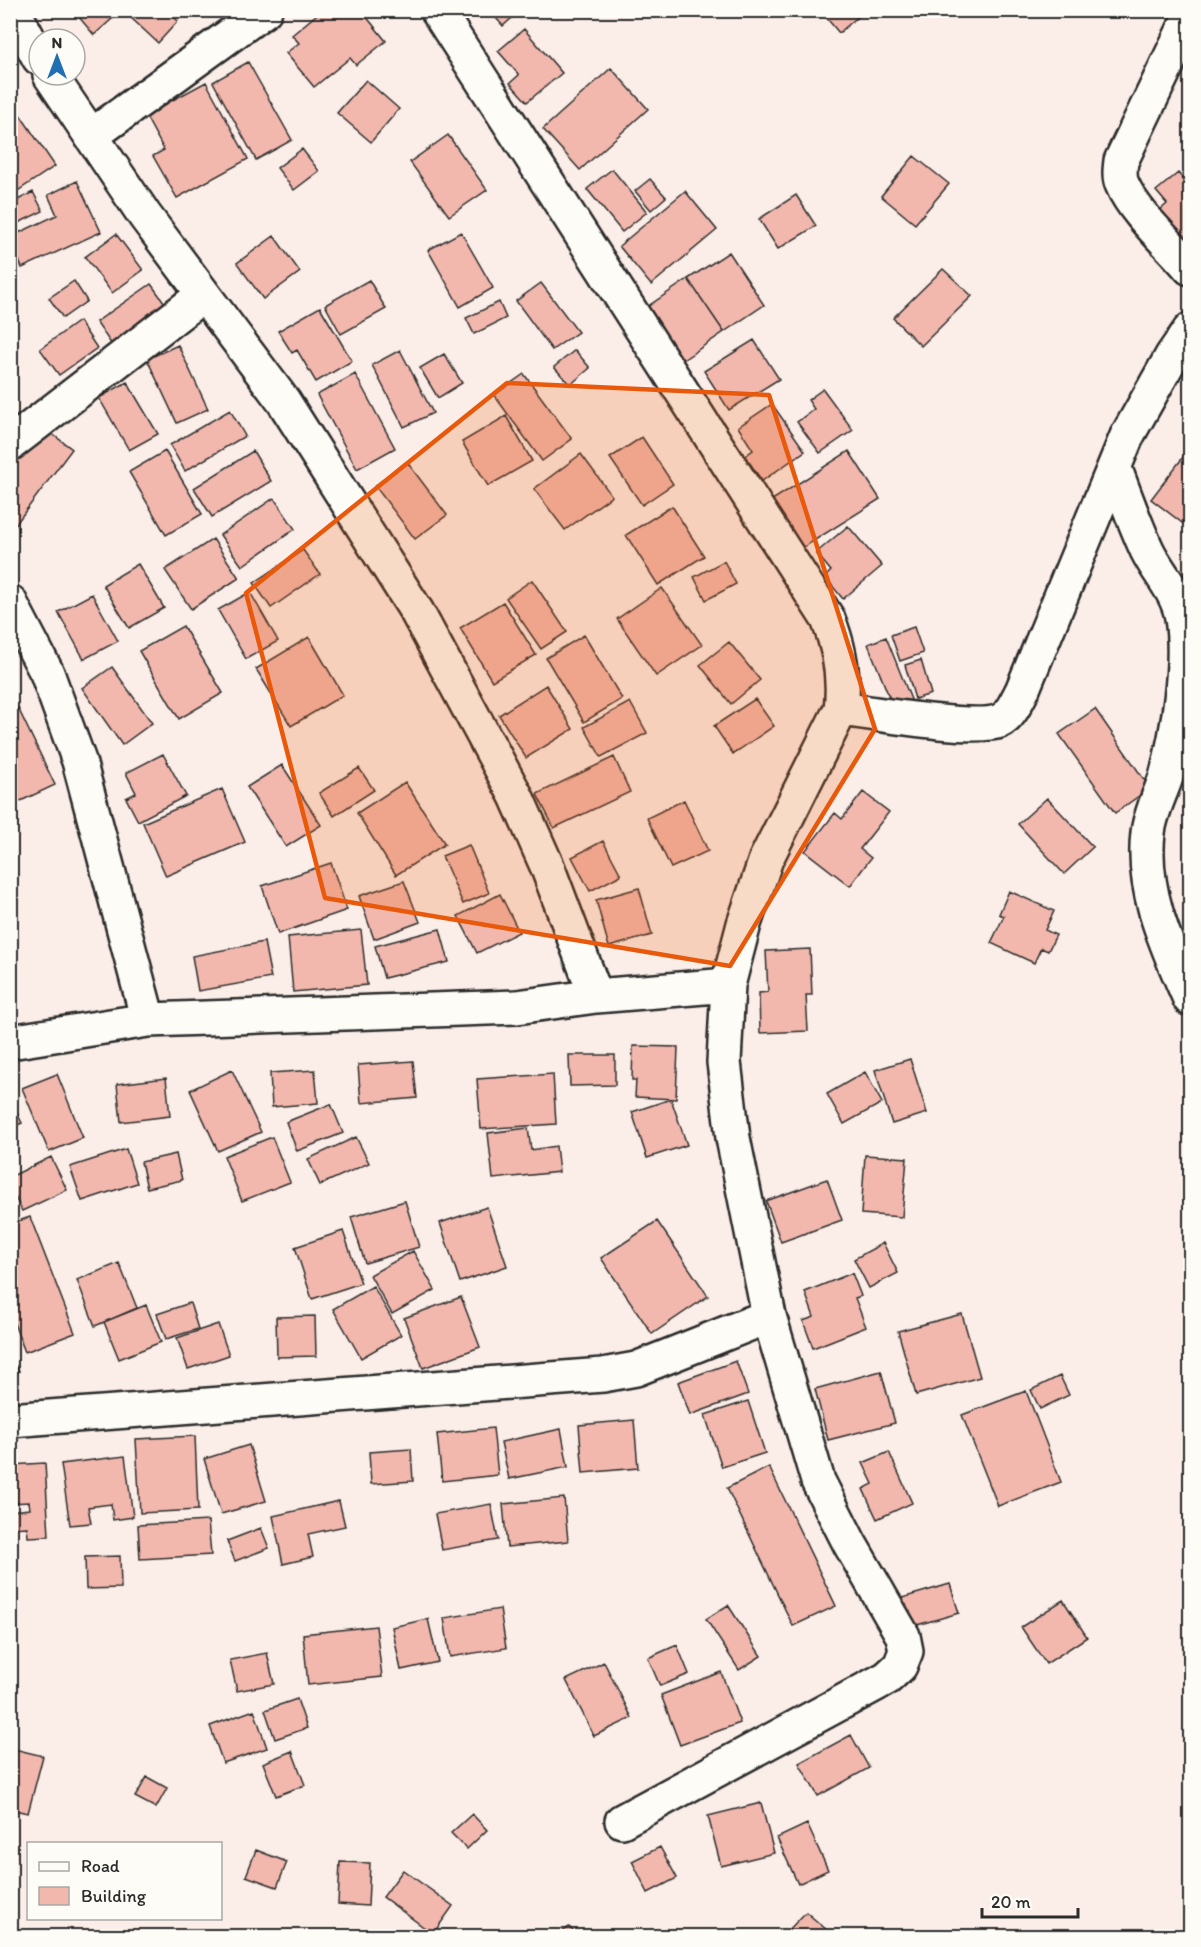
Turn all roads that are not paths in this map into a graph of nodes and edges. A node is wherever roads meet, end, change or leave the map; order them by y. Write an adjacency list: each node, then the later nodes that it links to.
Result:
1 (13, 10): 5 (street)
2 (265, 10): 7 (street)
3 (437, 10): 14 (street)
4 (1191, 17): 8 (street)
5 (27, 36)
6 (58, 87): 7 (street)
7 (90, 136): 9 (street)
8 (1191, 268)
9 (204, 295): 11 (street); 16 (street)
10 (1191, 330): 12 (street)
11 (10, 444)
12 (1115, 469): 14 (street); 17 (street)
13 (10, 602): 18 (street)
14 (841, 710): 15 (street)
15 (728, 985): 16 (street); 20 (street)
16 (596, 996): 18 (street)
17 (1191, 999)
18 (148, 1020): 19 (street)
19 (10, 1042)
20 (769, 1316): 21 (street); 22 (street)
21 (10, 1420)
22 (622, 1821)

